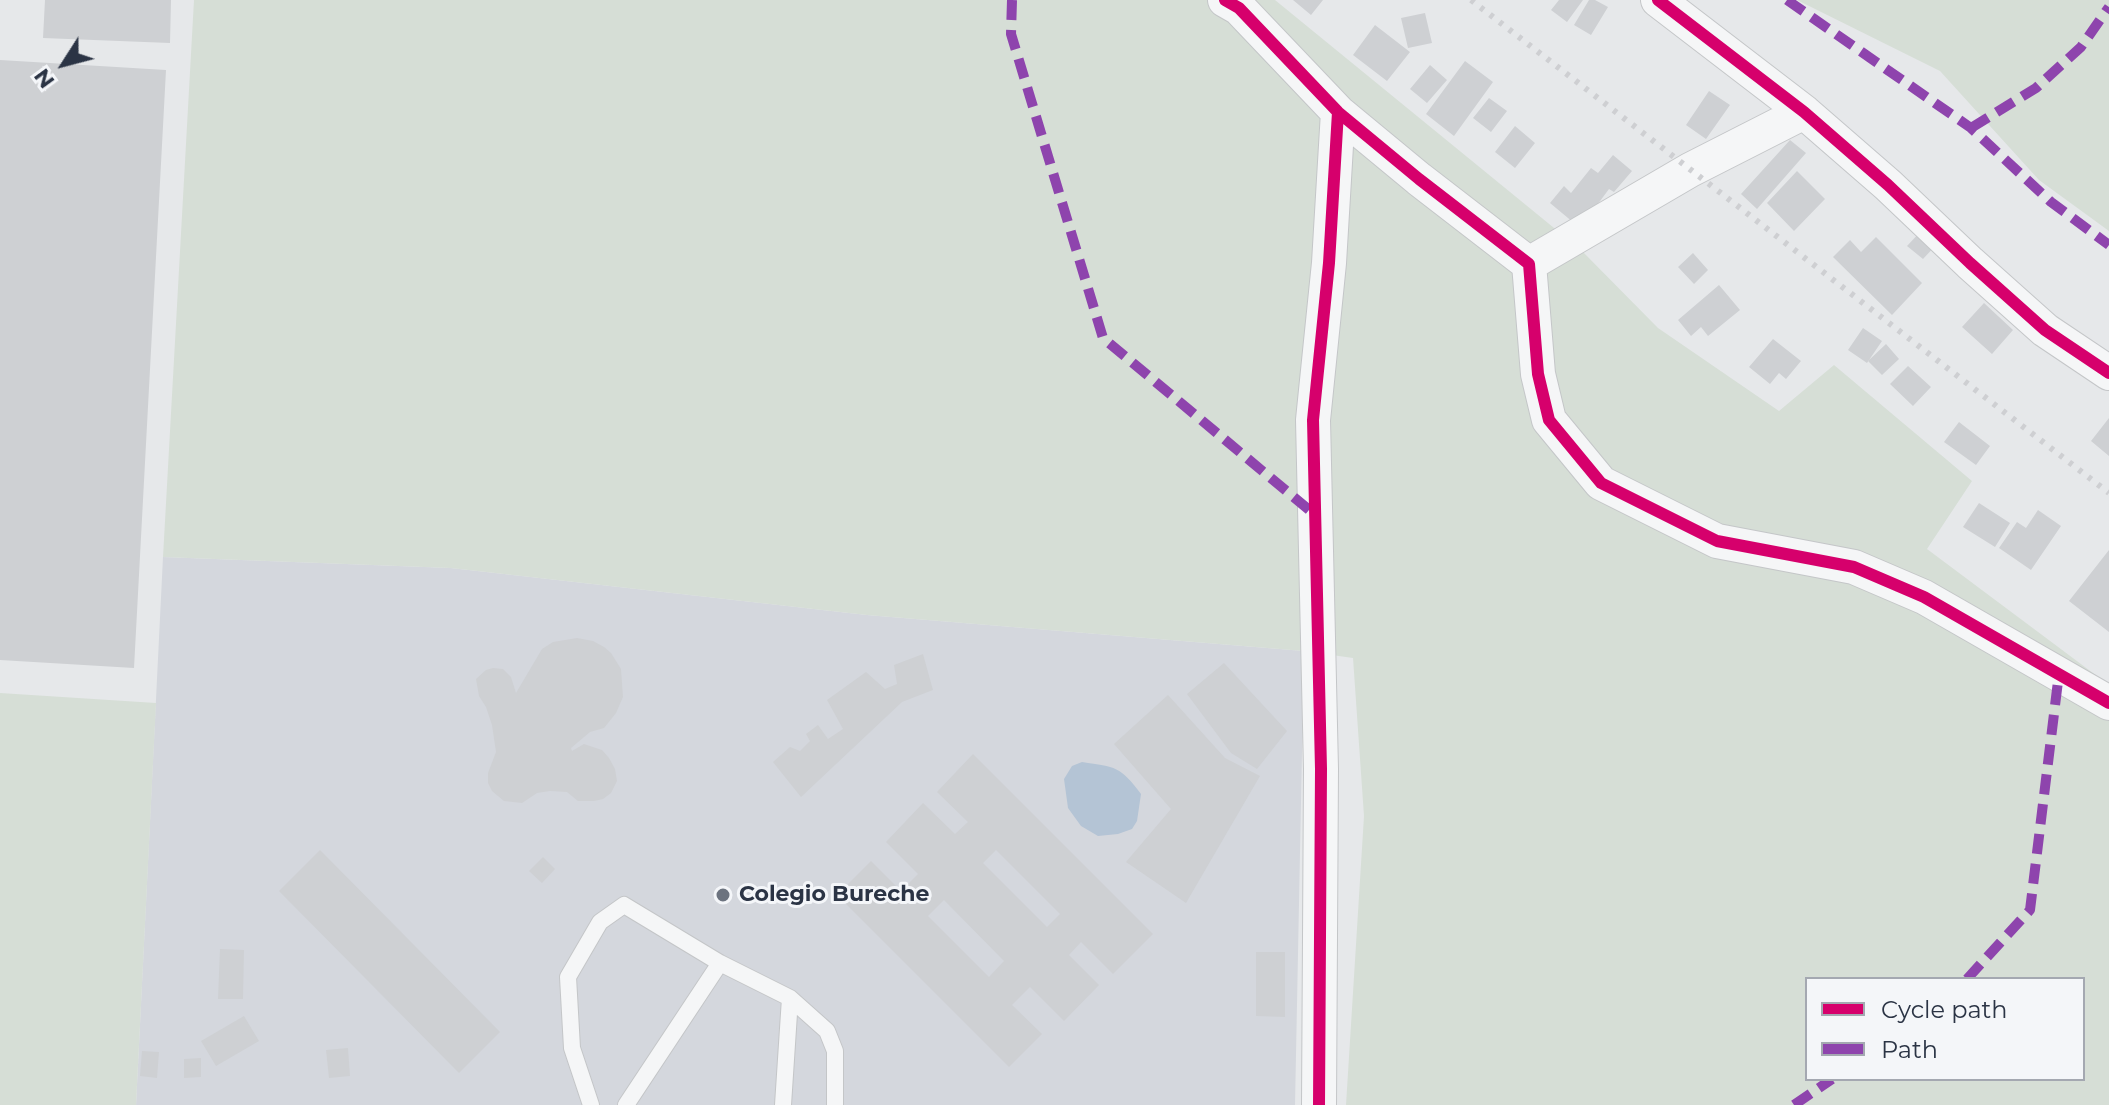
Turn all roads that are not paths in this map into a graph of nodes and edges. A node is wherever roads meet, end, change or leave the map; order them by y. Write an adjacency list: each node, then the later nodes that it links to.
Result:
1 (1225, 0): 3 (street)
2 (1658, 0): 4 (street)
3 (1338, 112): 5 (street); 14 (street)
4 (1804, 112): 5 (street); 6 (street)
5 (1529, 264): 7 (street)
6 (2109, 373)
7 (2109, 703)
8 (720, 963): 9 (lane); 10 (lane); 11 (lane)
9 (790, 998): 12 (lane); 13 (lane)
10 (591, 1105)
11 (626, 1105)
12 (783, 1105)
13 (835, 1105)
14 (1319, 1105)

